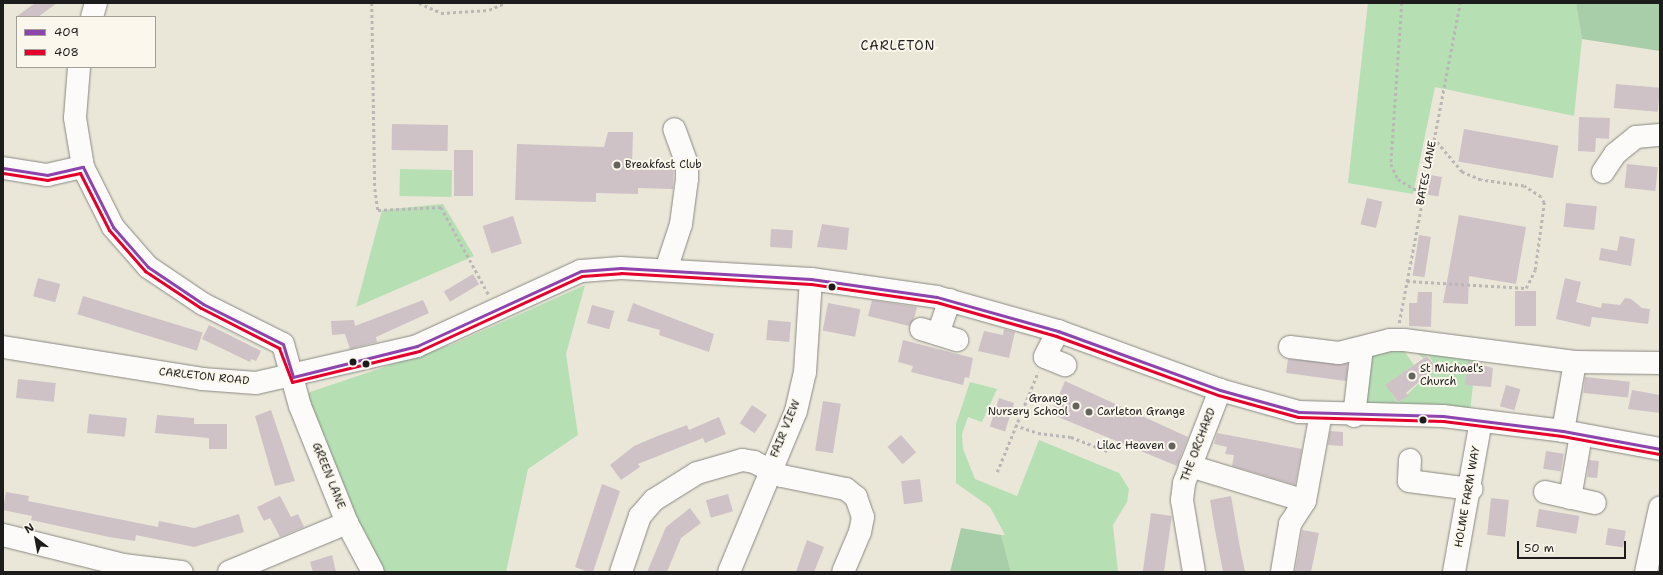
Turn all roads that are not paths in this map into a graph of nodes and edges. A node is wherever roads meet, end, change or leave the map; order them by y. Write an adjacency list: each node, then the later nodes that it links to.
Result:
1 (96, 3): 2 (street)
2 (92, 16)
3 (79, 68): 6 (street, GREEN LANE)
4 (674, 129): 9 (street)
5 (1660, 135): 8 (street)
6 (83, 167): 7 (street); 20 (street, GREEN LANE)
7 (3, 168)
8 (1604, 172)
9 (666, 270): 10 (street, CARLETON ROAD); 20 (street, CARLETON ROAD)
10 (811, 279): 11 (street, CARLETON ROAD); 29 (street, FAIR VIEW)
11 (950, 300): 12 (street, CARLETON ROAD); 13 (street)
12 (1058, 331): 19 (street); 21 (street, CARLETON ROAD)
13 (939, 334)
14 (3, 347): 20 (street, CARLETON ROAD)
15 (1290, 347): 16 (street)
16 (1362, 348): 17 (street); 23 (street)
17 (1575, 362): 18 (street); 25 (street)
18 (1660, 363)
19 (1065, 365)
20 (293, 377): 36 (street, GREEN LANE)
21 (1220, 390): 22 (street, CARLETON ROAD); 28 (street, THE ORCHARD)
22 (1321, 413): 23 (street, CARLETON ROAD); 33 (street)
23 (1354, 416): 24 (street, CARLETON ROAD)
24 (1481, 421): 25 (street, CARLETON ROAD); 30 (street, HOLME FARM WAY)
25 (1572, 433): 26 (street, CARLETON ROAD); 32 (street)
26 (1660, 449)
27 (1410, 460): 30 (street)
28 (1190, 466): 33 (street); 44 (street, THE ORCHARD)
29 (770, 469): 41 (street); 42 (street, FAIR VIEW); 43 (street)
30 (1471, 489): 46 (street, HOLME FARM WAY)
31 (1545, 492): 32 (street)
32 (1570, 498): 34 (street)
33 (1305, 501): 45 (street)
34 (1595, 503)
35 (1660, 508): 47 (street)
36 (347, 524): 39 (street); 40 (street, GREEN LANE)
37 (3, 535): 38 (street)
38 (182, 572)
39 (229, 572)
40 (373, 572)
41 (621, 572)
42 (729, 572)
43 (844, 572)
44 (1194, 572)
45 (1282, 572)
46 (1454, 572)
47 (1646, 572)

